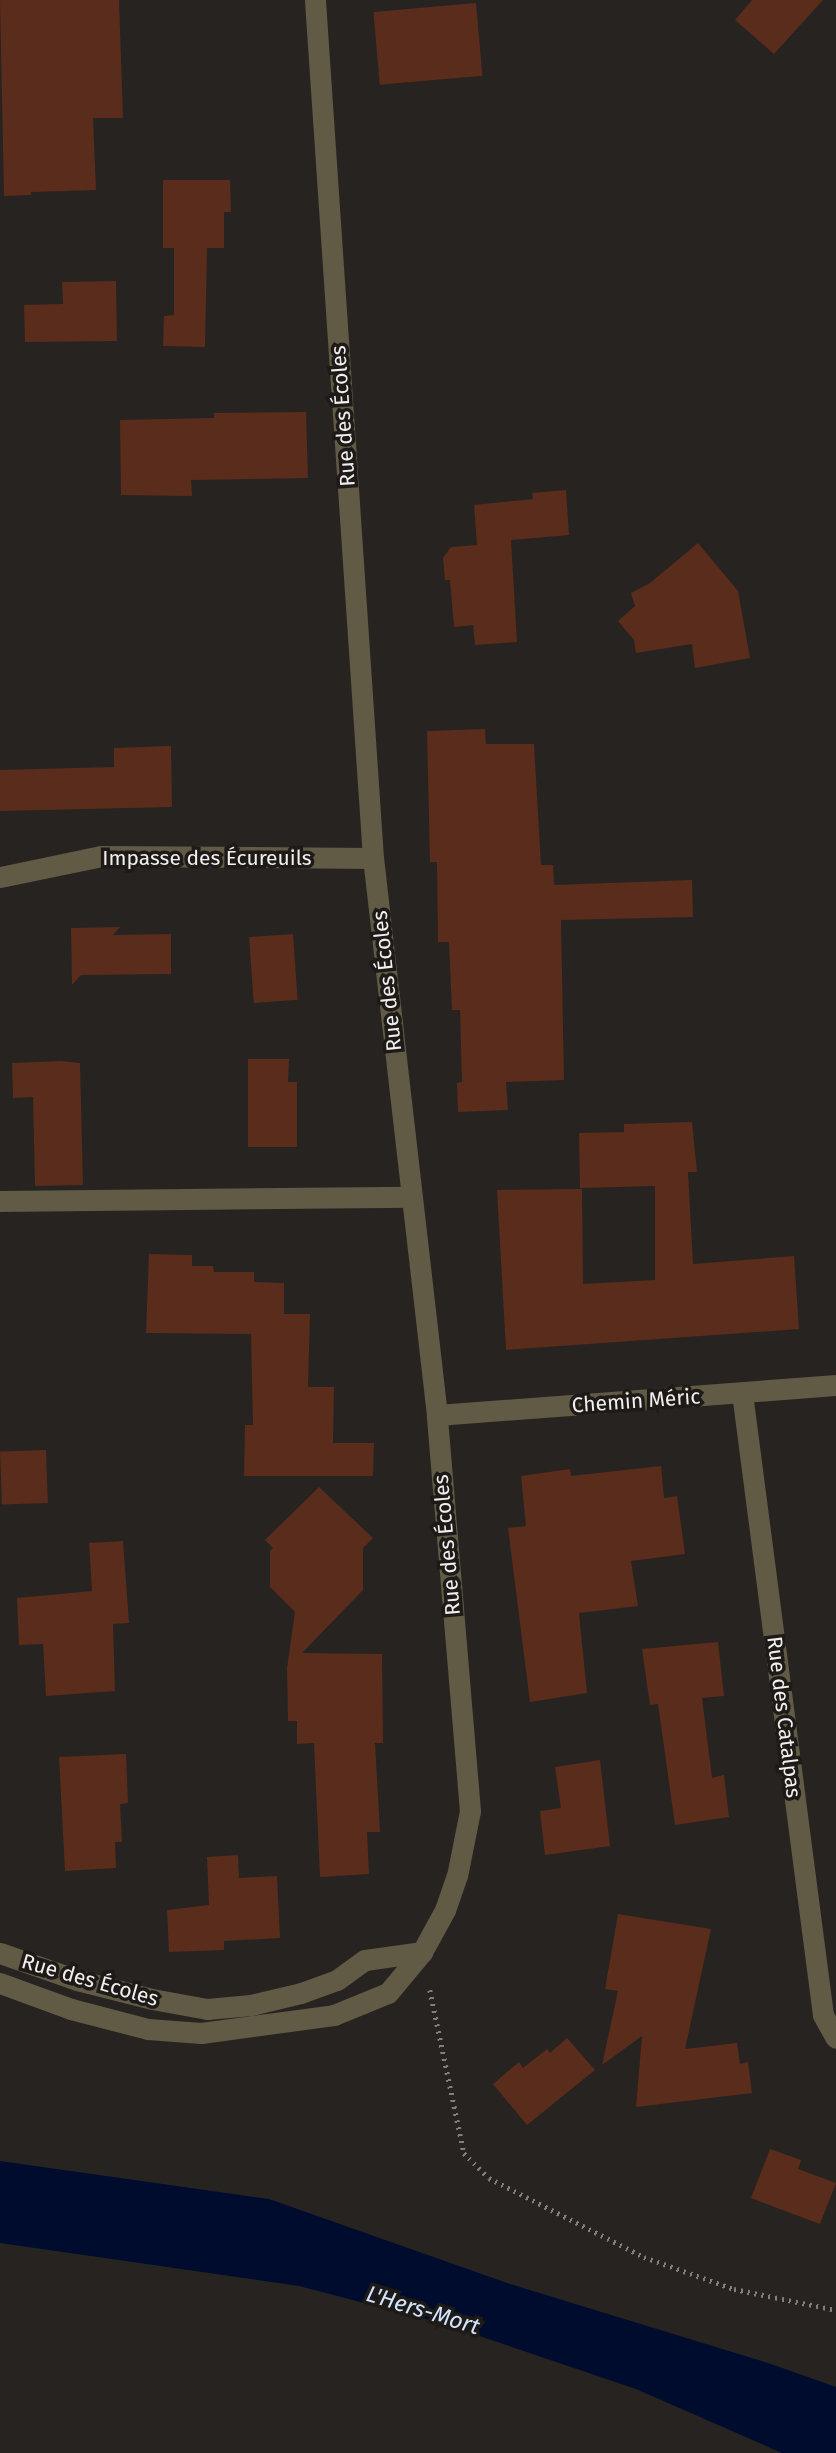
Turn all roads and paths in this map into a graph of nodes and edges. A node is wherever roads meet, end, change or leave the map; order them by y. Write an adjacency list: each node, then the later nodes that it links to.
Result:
1 (315, 0): 2 (street, Rue des Écoles)
2 (373, 858): 3 (street, Impasse des Écureuils); 4 (street, Rue des Écoles)
3 (0, 877)
4 (412, 1197): 5 (street); 8 (street, Rue des Écoles)
5 (0, 1202)
6 (836, 1385): 7 (street, Chemin Méric)
7 (742, 1393): 8 (street, Chemin Méric); 12 (street, Rue des Catalpas)
8 (437, 1415): 9 (street, Rue des Écoles)
9 (422, 1952): 10 (street, Rue des Écoles); 11 (street, Rue des Écoles); 13 (path)
10 (0, 1954)
11 (0, 1983)
12 (836, 2038)
13 (836, 2310)

